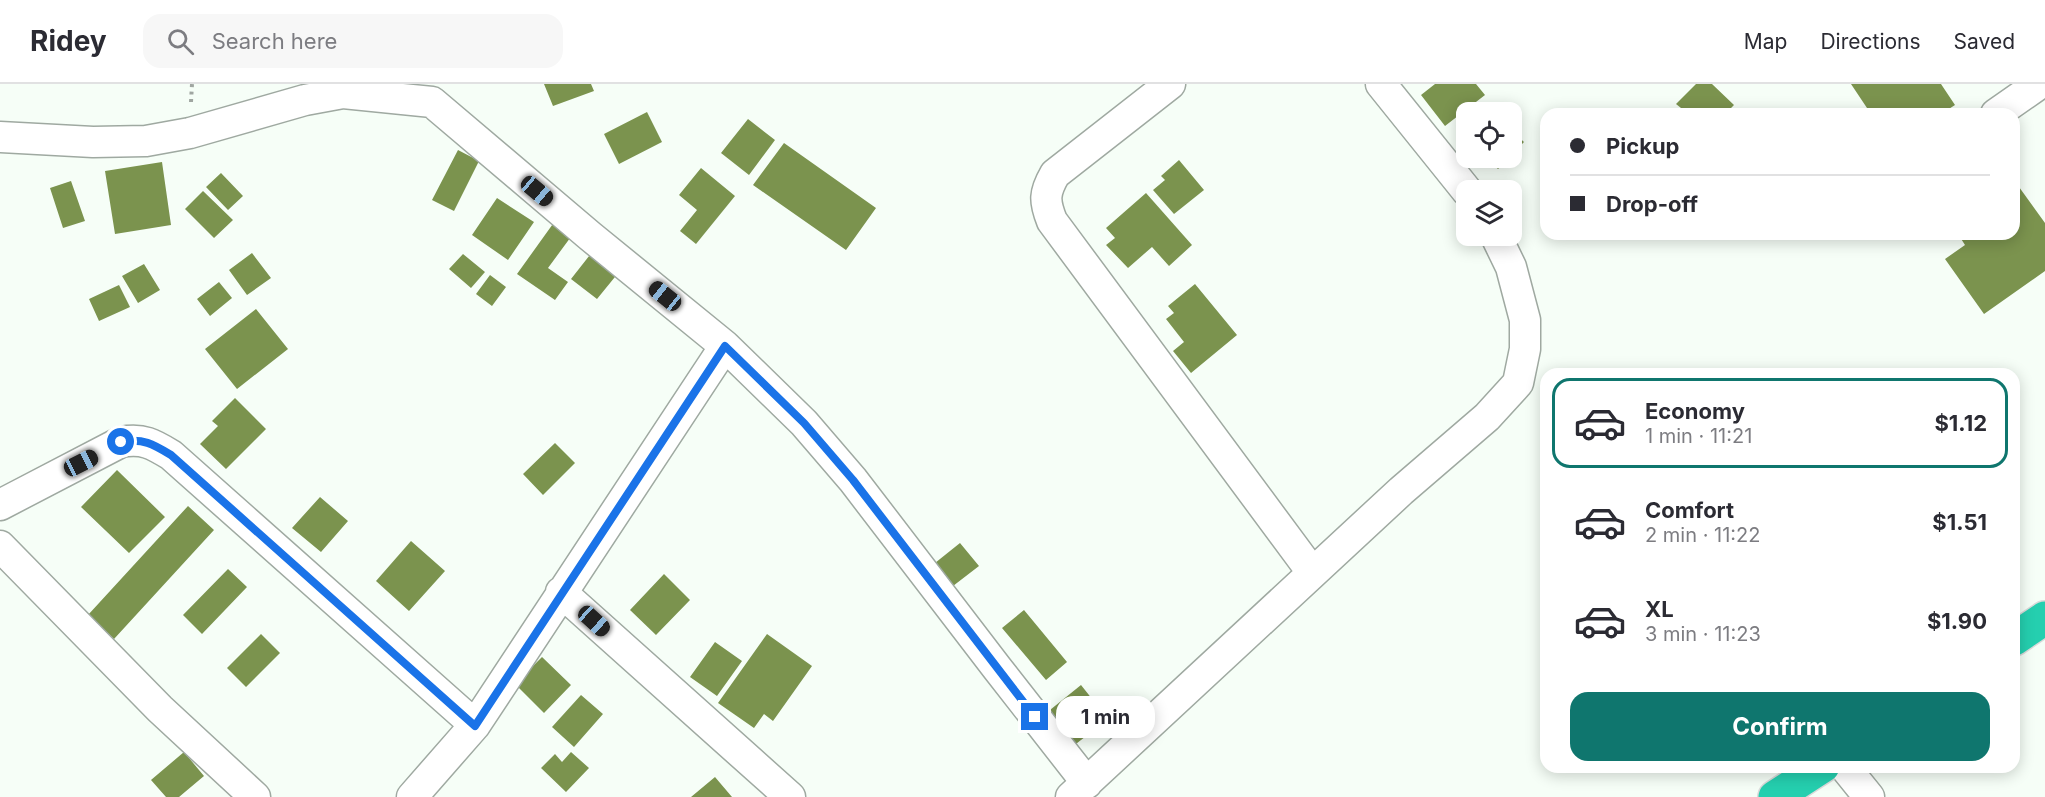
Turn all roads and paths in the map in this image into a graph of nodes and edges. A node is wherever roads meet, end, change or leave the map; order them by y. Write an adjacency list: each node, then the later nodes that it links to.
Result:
1 (1170, 84): 12 (street)
2 (1382, 84): 7 (street)
3 (2039, 84): 5 (street)
4 (442, 93): 6 (street); 9 (street)
5 (2005, 108)
6 (0, 136)
7 (1458, 180)
8 (1501, 246): 12 (street)
9 (725, 346): 13 (street); 19 (street)
10 (0, 505): 16 (street)
11 (0, 546): 20 (street)
12 (1312, 573): 19 (street)
13 (561, 592): 16 (street); 22 (street)
14 (2045, 618): 15 (highway)
15 (2020, 635)
16 (475, 726): 21 (street)
17 (1812, 773): 23 (highway)
18 (1850, 773): 24 (street)
19 (1079, 790)
20 (255, 797)
21 (412, 797)
22 (790, 797)
23 (1775, 797)
24 (1869, 797)

